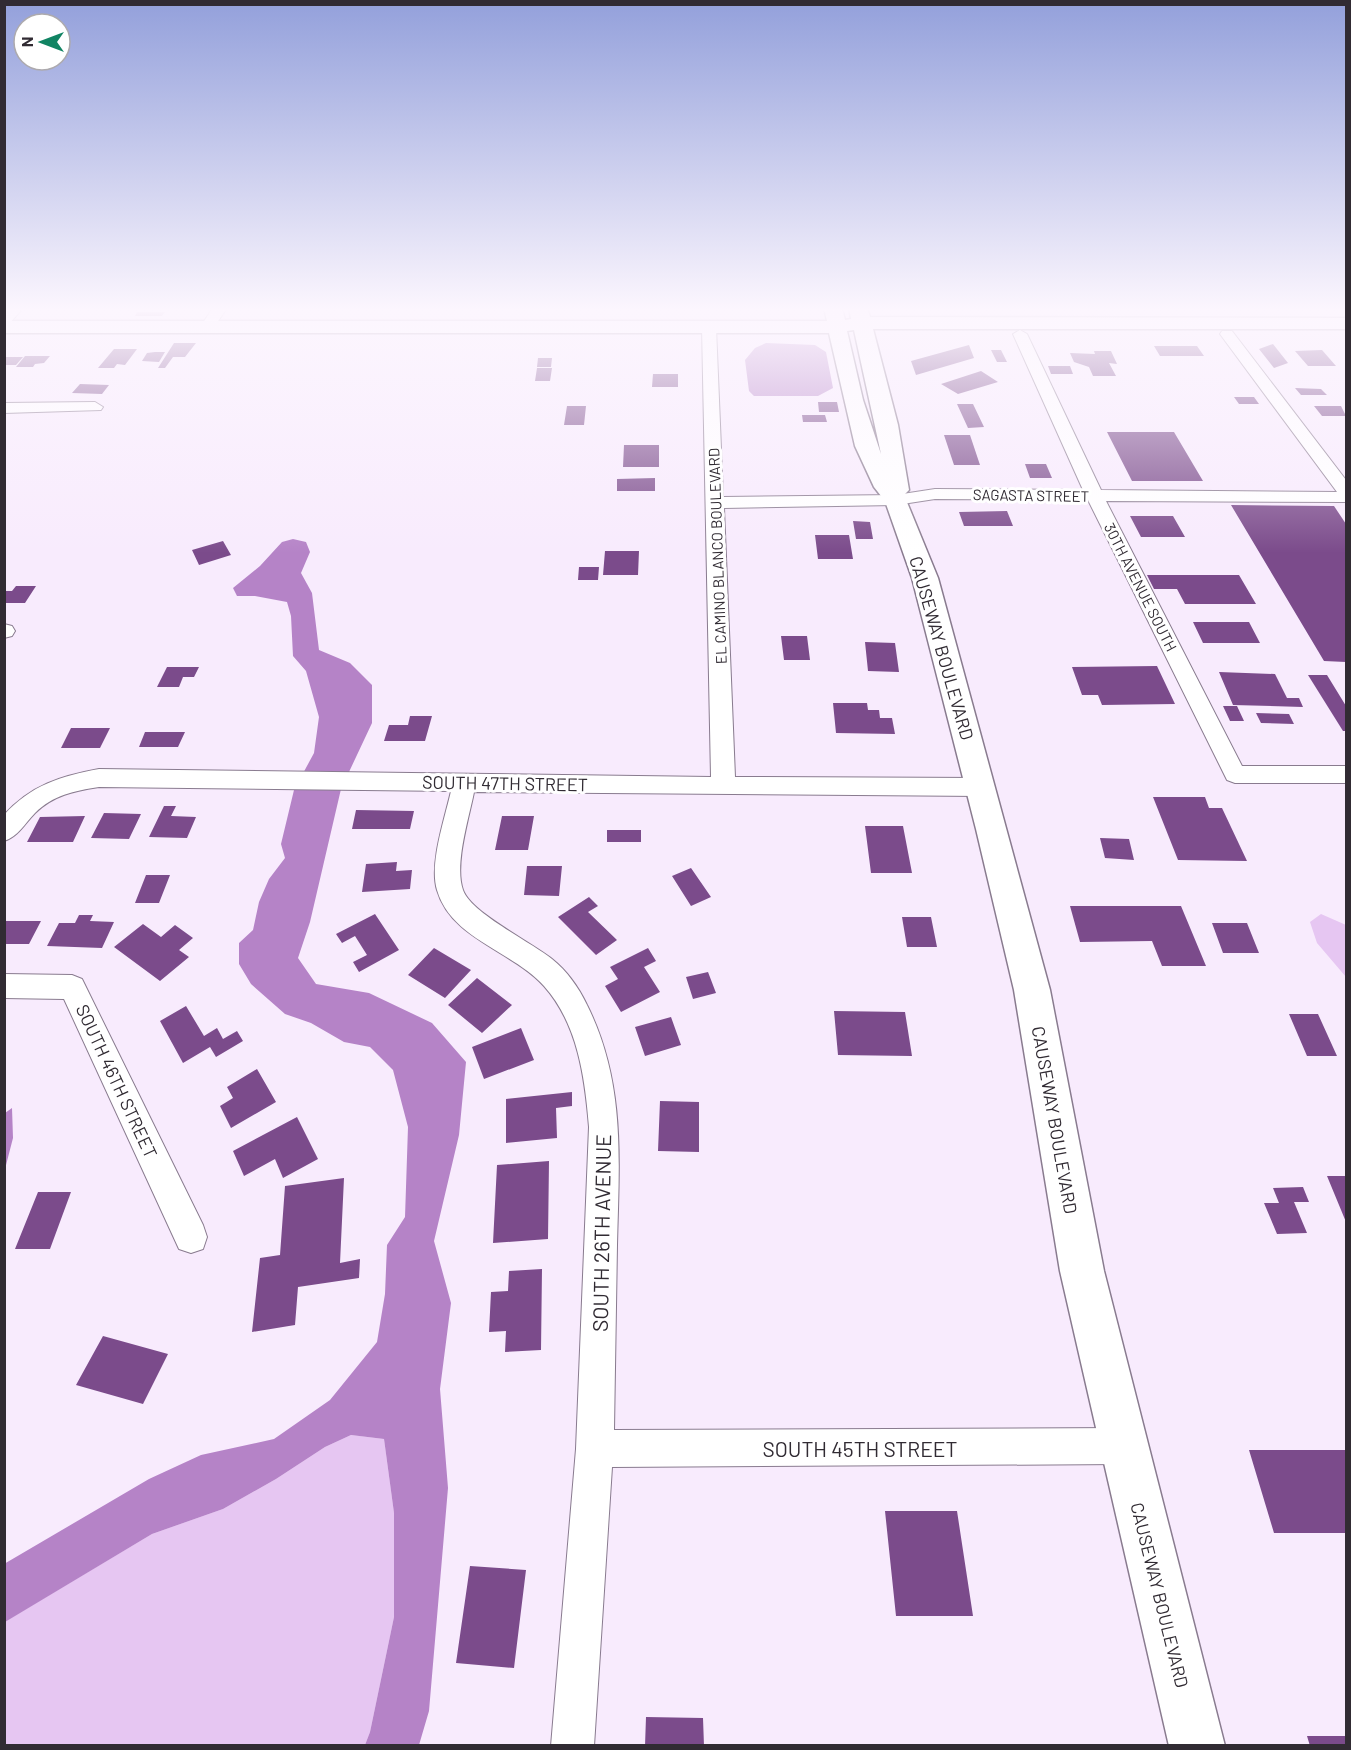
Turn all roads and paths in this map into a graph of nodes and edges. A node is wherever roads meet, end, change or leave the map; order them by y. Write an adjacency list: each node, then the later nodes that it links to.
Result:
1 (711, 390): 12 (street, EL CAMINO BLANCO BOULEVARD)
2 (851, 390): 11 (main road, CAUSEWAY BOULEVARD)
3 (878, 390): 11 (main road, CAUSEWAY BOULEVARD)
4 (1046, 390): 9 (street, 30TH AVENUE SOUTH)
5 (1270, 390): 8 (street)
6 (4, 408): 7 (street)
7 (95, 408)
8 (1347, 491)
9 (1095, 496): 10 (street, SAGASTA STREET); 11 (street, SAGASTA STREET); 13 (street, 30TH AVENUE SOUTH)
10 (1347, 497)
11 (896, 500): 12 (street, SAGASTA STREET); 16 (main road, CAUSEWAY BOULEVARD)
12 (716, 503): 15 (street, EL CAMINO BLANCO BOULEVARD)
13 (1347, 774)
14 (465, 783): 15 (street, SOUTH 47TH STREET); 17 (street, SOUTH 47TH STREET); 21 (street, SOUTH 26TH AVENUE)
15 (723, 785): 16 (street, SOUTH 47TH STREET)
16 (981, 787): 20 (main road, CAUSEWAY BOULEVARD)
17 (4, 832)
18 (4, 986): 19 (street, SOUTH 46TH STREET)
19 (190, 1237)
20 (1124, 1446): 21 (street, SOUTH 45TH STREET); 23 (main road, CAUSEWAY BOULEVARD)
21 (595, 1449): 22 (street, SOUTH 26TH AVENUE)
22 (572, 1746)
23 (1197, 1746)

